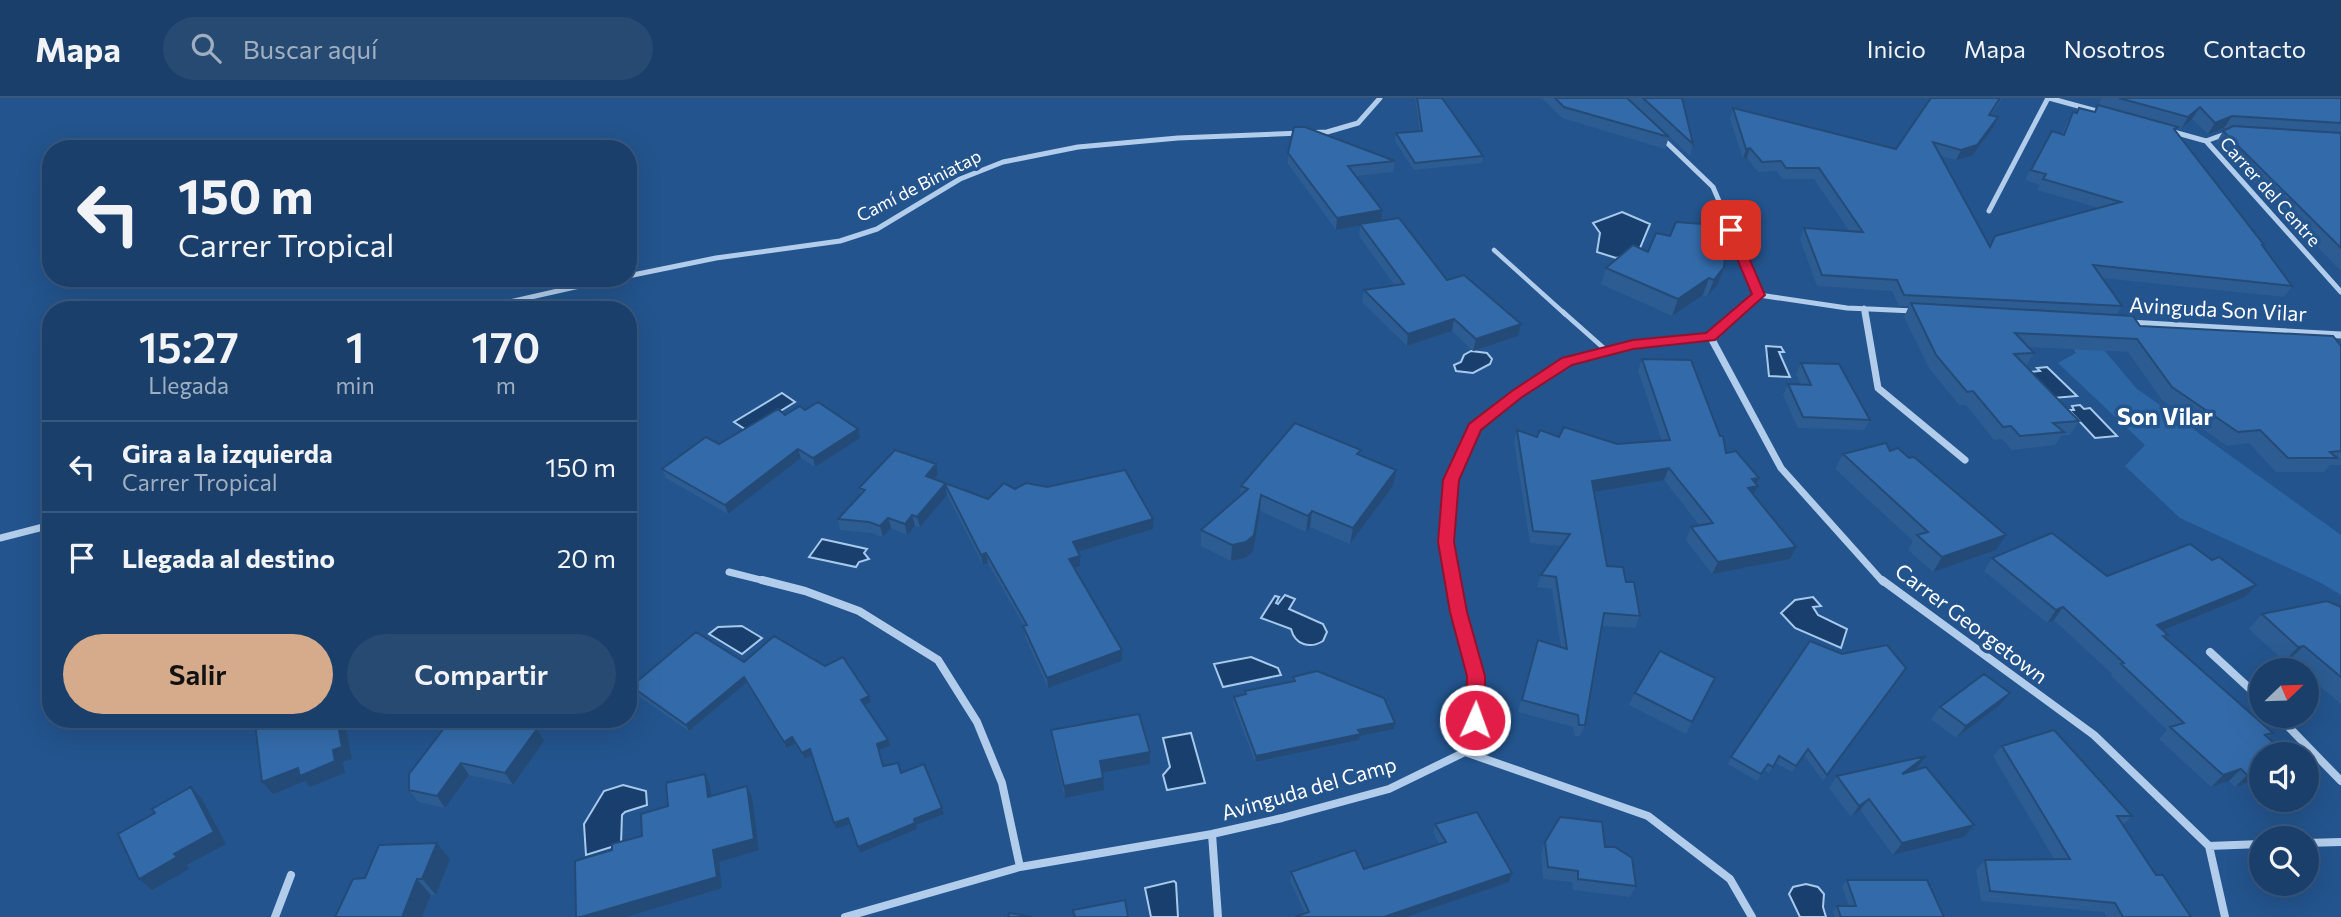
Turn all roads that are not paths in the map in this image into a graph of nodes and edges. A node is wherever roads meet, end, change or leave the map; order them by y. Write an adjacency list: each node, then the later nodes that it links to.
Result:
1 (1380, 98): 10 (street, Camí de Biniatap)
2 (2048, 98): 3 (street); 8 (street)
3 (2114, 116)
4 (2166, 130): 7 (street)
5 (1657, 134): 13 (street)
6 (2237, 134): 7 (street)
7 (2206, 141): 12 (street, Carrer del Centre)
8 (1989, 211)
9 (1494, 250): 20 (lane)
10 (637, 274)
11 (575, 287): 14 (street)
12 (2341, 292)
13 (1759, 295): 15 (street); 19 (street)
14 (514, 301)
15 (1864, 308): 16 (street); 21 (street)
16 (1919, 311)
17 (2123, 323): 18 (street, Avinguda Son Vilar)
18 (2341, 335)
19 (1710, 337): 20 (street); 34 (street, Carrer Georgetown)
20 (1607, 351): 28 (street)
21 (1965, 460)
22 (42, 527): 23 (street)
23 (0, 538)
24 (729, 572): 35 (street)
25 (2210, 652): 26 (street)
26 (2249, 688)
27 (2290, 728): 29 (street)
28 (1465, 752): 30 (street, Avinguda del Camp); 40 (street)
29 (2341, 781)
30 (1212, 835): 35 (street, Avinguda del Camp); 39 (street)
31 (2341, 842): 32 (street)
32 (2319, 843)
33 (2249, 844): 34 (street)
34 (2209, 846): 41 (street)
35 (1020, 867): 38 (street, Avinguda del Camp)
36 (292, 875): 37 (street)
37 (275, 917)
38 (845, 917)
39 (1219, 917)
40 (1752, 917)
41 (2225, 917)

